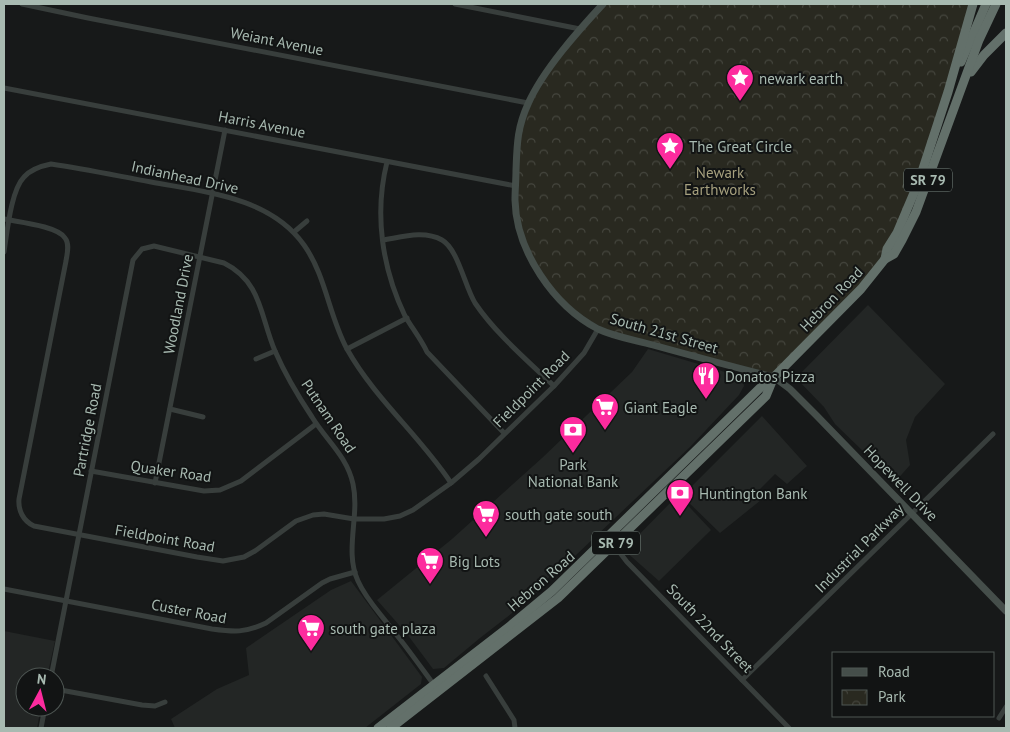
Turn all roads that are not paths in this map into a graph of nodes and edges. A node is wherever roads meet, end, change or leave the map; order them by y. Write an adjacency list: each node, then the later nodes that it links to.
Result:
1 (22, 4): 12 (street, Weiant Avenue)
2 (455, 4): 7 (street)
3 (603, 4): 7 (main road, South 21st Street)
4 (973, 4): 10 (highway)
5 (986, 4): 10 (highway, SR 79)
6 (996, 4): 11 (highway, SR 79)
7 (580, 29): 12 (main road, South 21st Street)
8 (1006, 33): 11 (highway)
9 (4, 88): 13 (street, Harris Avenue)
10 (948, 92): 23 (highway, Hebron Road / SR 79)
11 (959, 94): 23 (highway, Hebron Road / SR 79)
12 (528, 103): 15 (main road, South 21st Street)
13 (225, 130): 14 (street, Harris Avenue); 16 (street, Woodland Drive)
14 (387, 162): 15 (street, Harris Avenue); 20 (street)
15 (516, 186): 25 (main road, South 21st Street)
16 (212, 193): 17 (street, Indianhead Drive); 19 (street, Indianhead Drive); 22 (street, Woodland Drive)
17 (7, 220): 21 (street, Indianhead Drive); 42 (street, Fieldpoint Road)
18 (307, 221): 19 (street)
19 (294, 232): 26 (street, Indianhead Drive)
20 (382, 240): 24 (street); 30 (street)
21 (4, 252)
22 (199, 258): 27 (street, Putnam Road); 31 (street, Woodland Drive); 36 (street, Partridge Road)
23 (885, 260): 29 (highway, Hebron Road / SR 79)
24 (407, 318): 26 (street); 34 (street)
25 (598, 329): 29 (main road, South 21st Street); 30 (street, Fieldpoint Road)
26 (347, 349): 38 (street, Indianhead Drive)
27 (275, 350): 28 (street); 33 (street, Putnam Road)
28 (256, 359)
29 (774, 377): 39 (highway, Hebron Road / SR 79); 40 (main road, Hopewell Drive); 44 (highway, Hebron Road / SR 79)
30 (554, 386): 34 (street, Fieldpoint Road)
31 (170, 410): 32 (street); 37 (street, Woodland Drive)
32 (203, 417)
33 (316, 424): 37 (street, Quaker Road); 41 (street, Putnam Road)
34 (504, 433): 38 (street, Fieldpoint Road)
35 (993, 434): 40 (street, Industrial Parkway)
36 (91, 471): 37 (street, Quaker Road); 42 (street, Partridge Road)
37 (155, 483)
38 (451, 483): 41 (street, Fieldpoint Road)
39 (642, 504): 43 (highway, Hebron Road / SR 79); 44 (highway)
40 (913, 513): 49 (main road, Hopewell Drive); 52 (street, Industrial Parkway)
41 (354, 518): 42 (street, Fieldpoint Road); 45 (street, Putnam Road)
42 (79, 534): 48 (street, Partridge Road)
43 (604, 541): 47 (highway); 53 (highway, Hebron Road / SR 79)
44 (614, 545): 47 (highway, Hebron Road / SR 79); 52 (street, South 22nd Street)
45 (354, 572): 48 (street, Custer Road); 53 (street, Putnam Road)
46 (4, 589): 48 (street, Custer Road)
47 (565, 592): 53 (highway, Hebron Road / SR 79)
48 (66, 600): 50 (street, Partridge Road)
49 (1006, 611)
50 (53, 667)
51 (486, 676): 60 (street)
52 (742, 680): 61 (street, South 22nd Street)
53 (436, 688): 58 (highway, Hebron Road / SR 79); 59 (highway, Hebron Road / SR 79)
54 (65, 691): 55 (street)
55 (165, 702)
56 (1006, 707): 57 (street)
57 (1006, 715)
58 (378, 728)
59 (392, 728)
60 (515, 728)
61 (789, 728)

